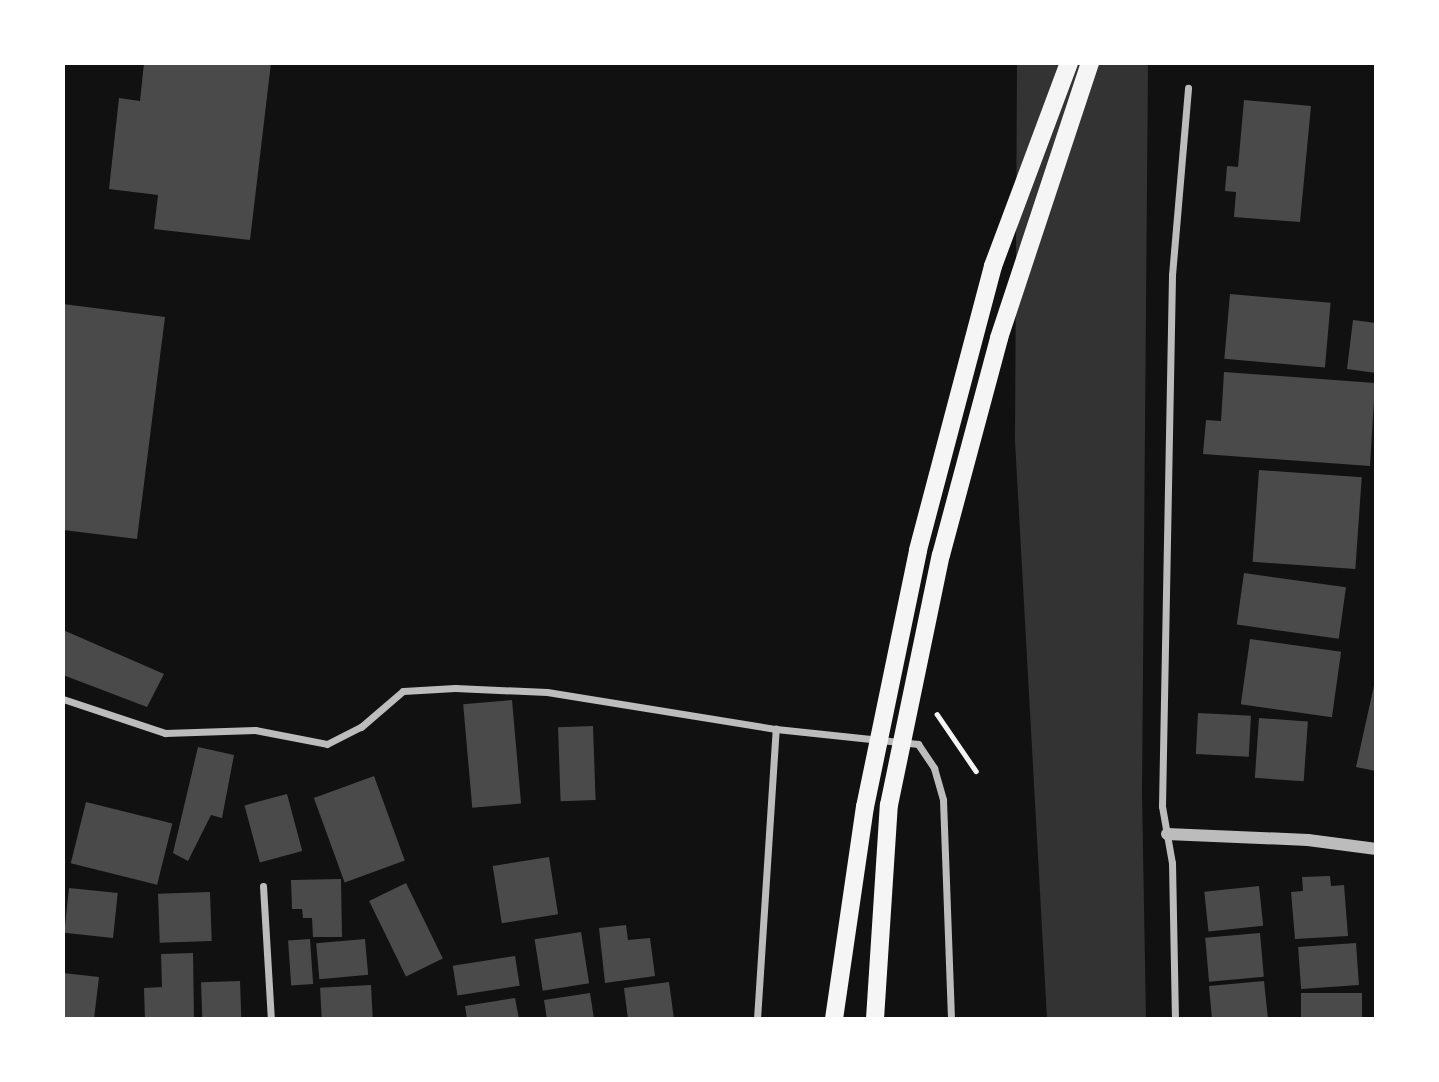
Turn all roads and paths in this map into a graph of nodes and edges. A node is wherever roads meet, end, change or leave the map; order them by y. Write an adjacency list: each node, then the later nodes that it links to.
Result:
1 (1069, 63): 13 (main road)
2 (1090, 63): 14 (main road)
3 (1188, 88): 8 (street)
4 (63, 699): 6 (street)
5 (938, 701): 7 (path)
6 (776, 729): 12 (street); 15 (street)
7 (976, 771)
8 (1167, 834): 9 (street); 16 (street)
9 (1376, 849)
10 (263, 886): 11 (street)
11 (271, 1019)
12 (757, 1019)
13 (834, 1019)
14 (875, 1019)
15 (951, 1019)
16 (1175, 1019)

